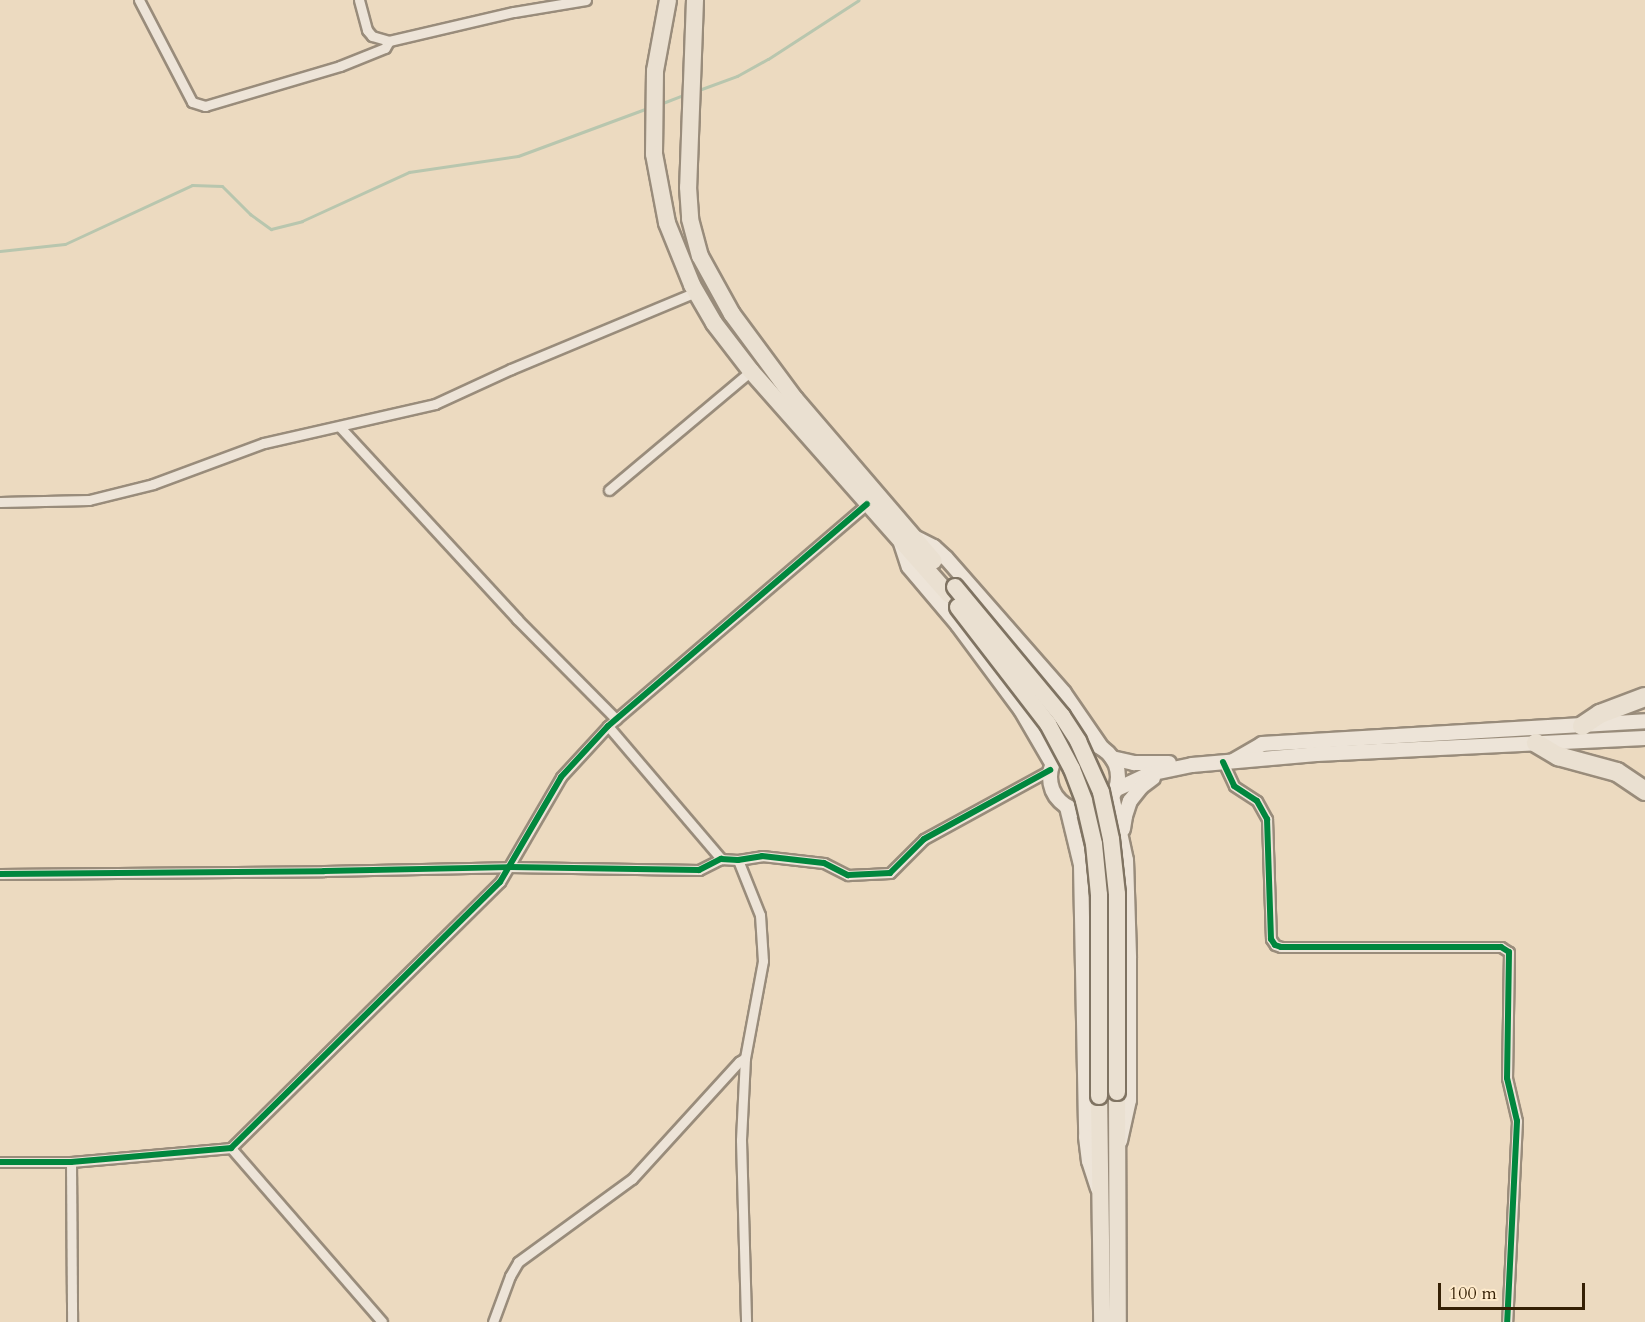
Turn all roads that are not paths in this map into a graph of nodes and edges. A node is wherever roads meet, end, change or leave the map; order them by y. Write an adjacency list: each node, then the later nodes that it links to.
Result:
1 (139, 0): 6 (street)
2 (359, 0): 6 (street)
3 (586, 0): 6 (street)
4 (668, 0): 7 (highway)
5 (694, 0): 13 (highway)
6 (389, 41)
7 (696, 292): 8 (highway); 9 (street)
8 (751, 371): 10 (street); 12 (highway)
9 (340, 427): 11 (street); 16 (street)
10 (609, 490)
11 (0, 502)
12 (867, 504): 13 (highway); 16 (street)
13 (907, 538): 14 (highway); 22 (main road); 25 (main road)
14 (951, 591): 36 (highway, bridge); 40 (highway, bridge)
15 (1645, 697): 19 (highway)
16 (616, 719): 18 (street)
17 (1645, 721): 19 (main road)
18 (608, 726): 31 (street); 33 (street)
19 (1582, 726): 23 (main road)
20 (1645, 738): 21 (main road)
21 (1536, 743): 23 (main road); 27 (highway)
22 (1107, 753): 24 (main road); 25 (main road); 28 (main road)
23 (1228, 762): 24 (main road); 47 (street)
24 (1192, 765): 26 (main road)
25 (1051, 766): 29 (main road); 32 (street)
26 (1167, 770): 28 (main road); 30 (main road)
27 (1645, 791)
28 (1114, 793): 29 (main road); 30 (main road)
29 (1067, 807): 40 (main road)
30 (1123, 843): 36 (main road)
31 (721, 859): 32 (street); 33 (street)
32 (738, 860): 35 (street)
33 (509, 867): 34 (street); 37 (street)
34 (0, 874)
35 (745, 1058): 43 (street); 44 (street)
36 (1119, 1146): 46 (highway)
37 (231, 1148): 39 (street); 42 (street)
38 (0, 1162): 39 (street)
39 (71, 1162): 41 (street)
40 (1100, 1192): 45 (highway)
41 (72, 1322)
42 (382, 1322)
43 (493, 1322)
44 (746, 1322)
45 (1102, 1322)
46 (1118, 1322)
47 (1507, 1322)

